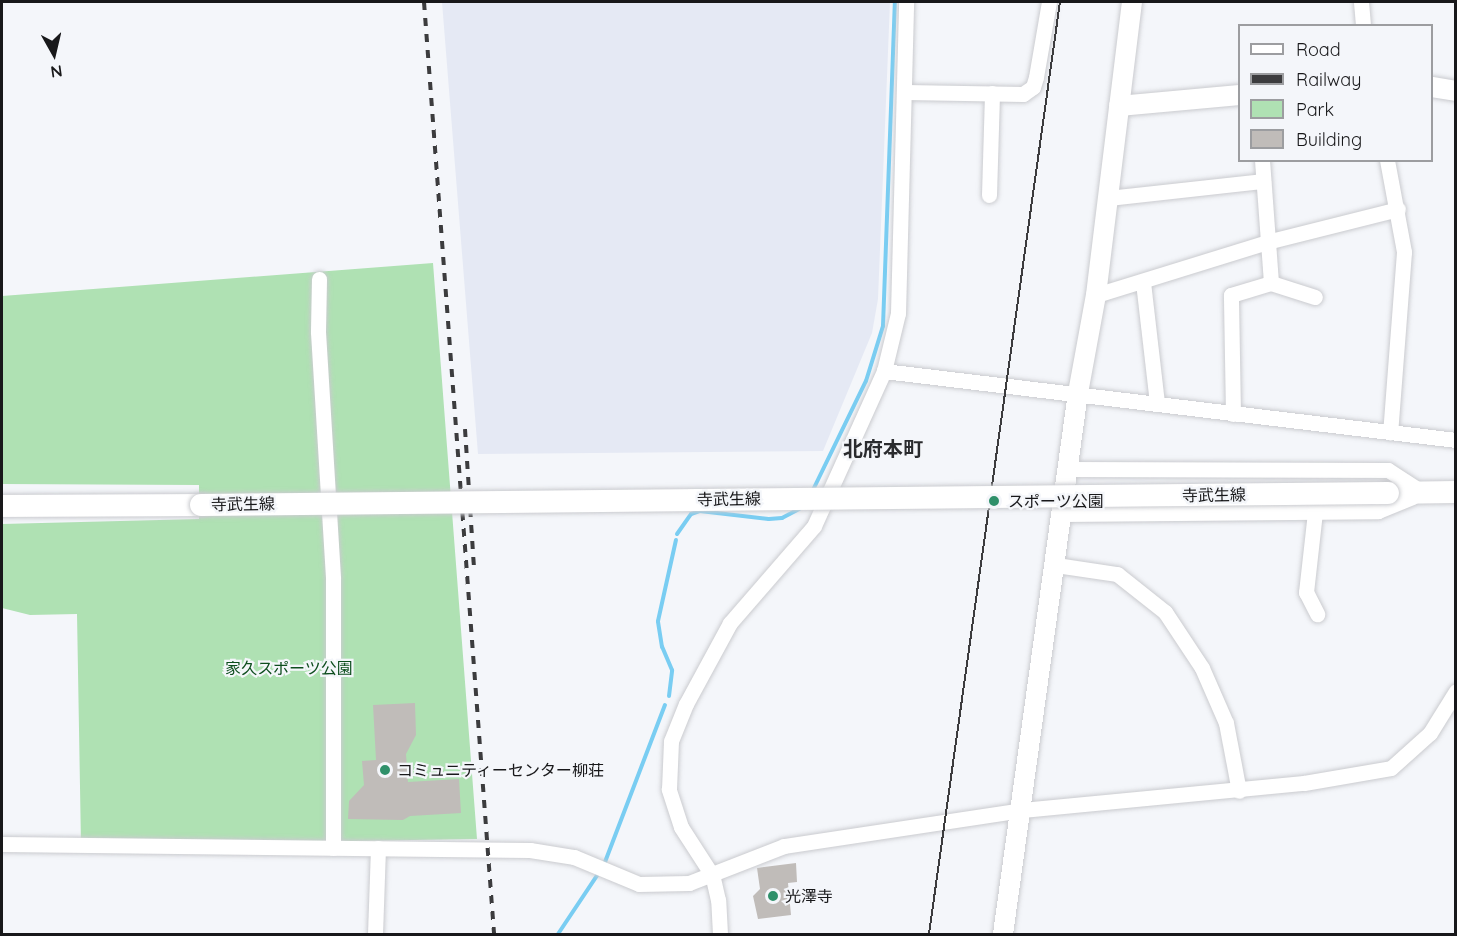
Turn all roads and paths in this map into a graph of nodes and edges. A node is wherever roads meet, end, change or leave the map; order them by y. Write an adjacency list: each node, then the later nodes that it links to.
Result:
1 (906, 2): 8 (street)
2 (1049, 2): 9 (street)
3 (1132, 2): 11 (street)
4 (1360, 2): 5 (street)
5 (1364, 24)
6 (1433, 87): 7 (street)
7 (1455, 91)
8 (905, 92): 9 (street); 24 (street)
9 (992, 93): 15 (street)
10 (1238, 95): 11 (street)
11 (1119, 106): 16 (street)
12 (1262, 162): 14 (street)
13 (1387, 162): 17 (street)
14 (1263, 181): 16 (street); 18 (street)
15 (989, 195)
16 (1109, 198): 22 (street)
17 (1398, 209): 18 (street); 28 (street)
18 (1267, 243): 20 (street); 21 (street)
19 (319, 279): 42 (street)
20 (1143, 282): 22 (street); 26 (street)
21 (1271, 283): 23 (street); 27 (street)
22 (1096, 295): 25 (street)
23 (1316, 297)
24 (884, 370): 25 (street); 44 (street)
25 (1078, 393): 26 (street); 30 (street)
26 (1157, 403): 27 (street)
27 (1233, 414): 28 (street)
28 (1390, 432): 29 (street)
29 (1455, 440)
30 (1068, 470): 31 (street); 35 (street)
31 (1423, 492): 32 (main road, 寺武生線); 33 (main road, 寺武生線, bridge); 34 (street)
32 (1455, 492)
33 (2, 506)
34 (1315, 512): 35 (street); 37 (street)
35 (1062, 514): 36 (street)
36 (1056, 565): 39 (street); 40 (street)
37 (1317, 614)
38 (1455, 692): 39 (street)
39 (1239, 791): 40 (street)
40 (1022, 810): 44 (street); 47 (street)
41 (2, 844): 42 (street)
42 (333, 848): 43 (street)
43 (378, 848): 44 (street); 45 (street)
44 (712, 874): 46 (street)
45 (375, 934)
46 (720, 934)
47 (1003, 934)

